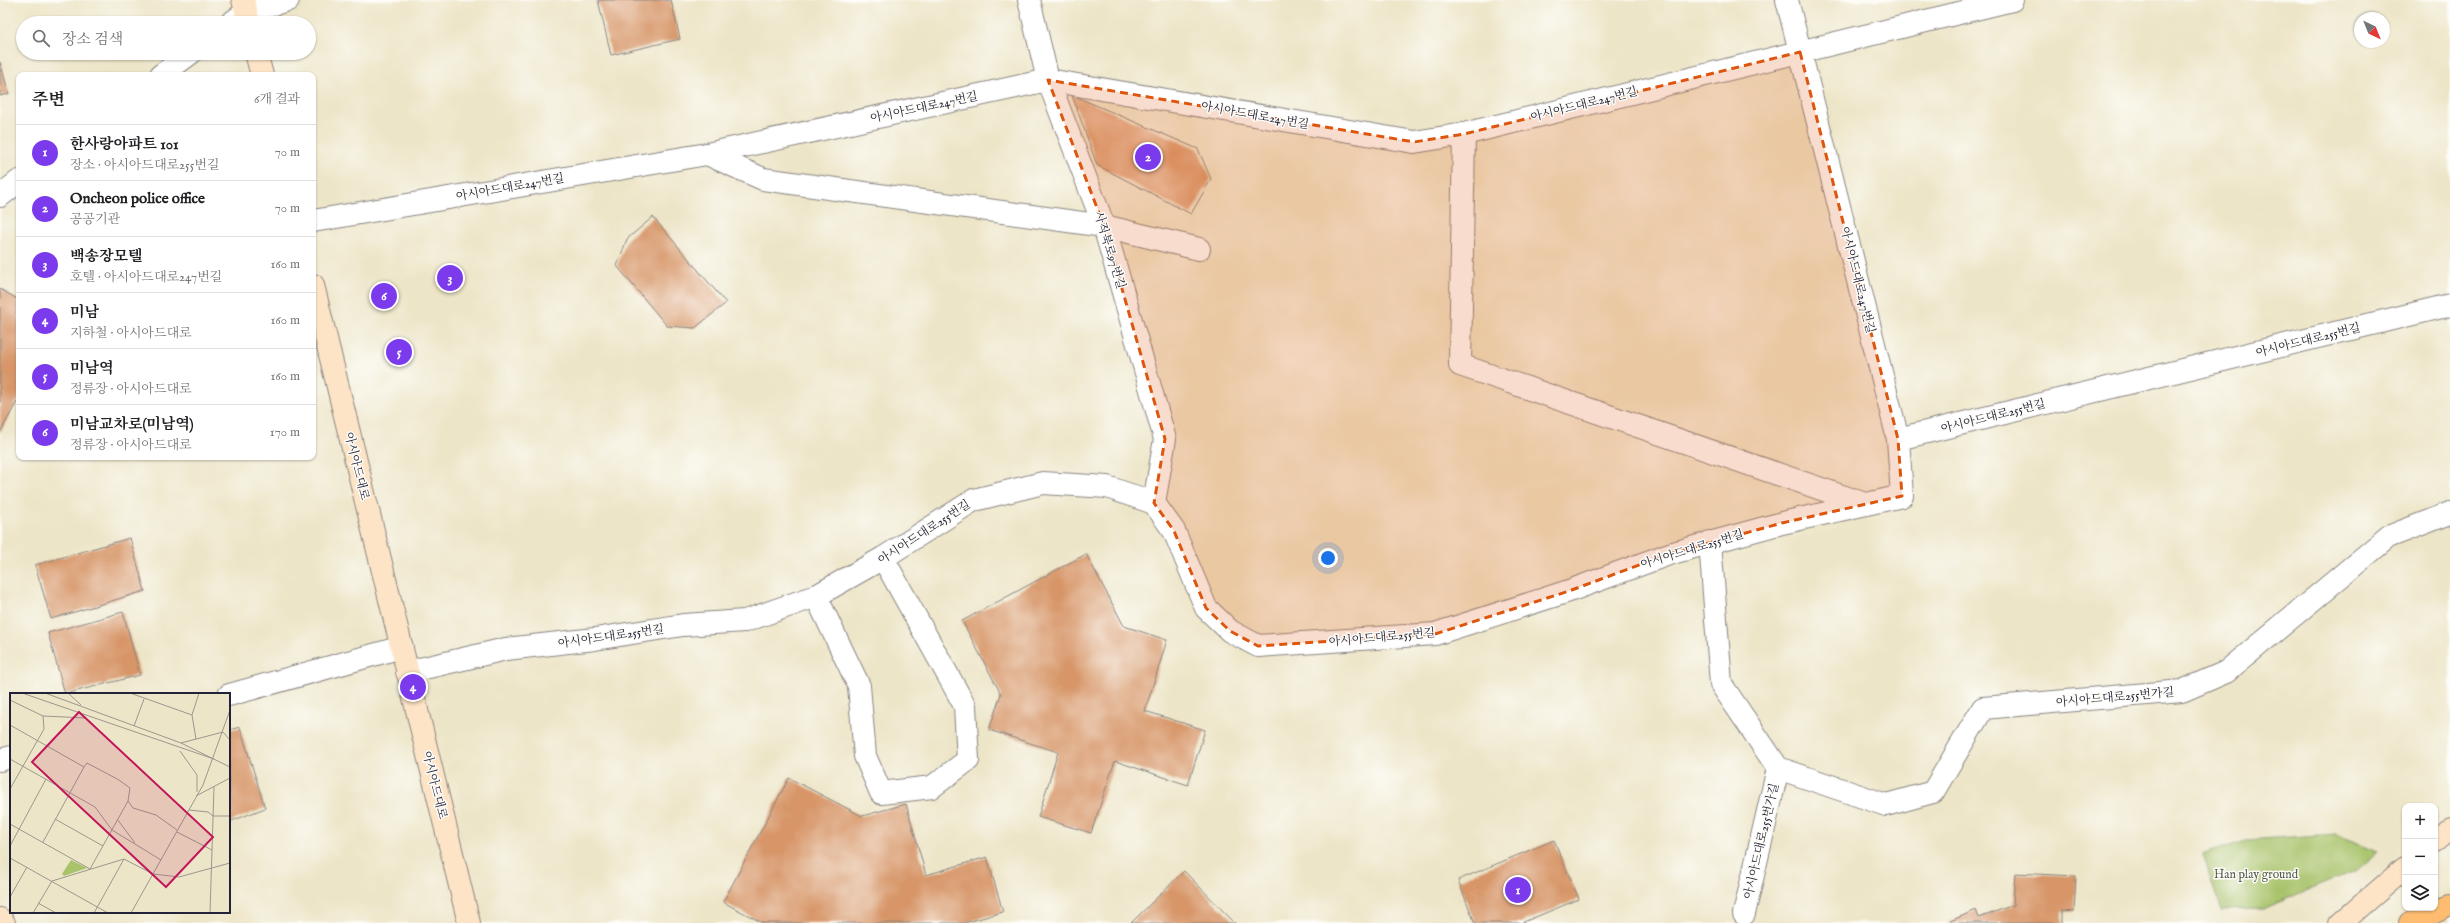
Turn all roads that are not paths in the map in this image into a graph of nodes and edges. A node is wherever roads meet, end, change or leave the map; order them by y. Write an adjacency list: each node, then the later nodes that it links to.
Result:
1 (288, 0): 5 (street)
2 (1029, 0): 11 (street, 사직북로97번길)
3 (1787, 0): 6 (street)
4 (2012, 0): 6 (street, 아시아드대로247번길)
5 (242, 14)
6 (1800, 52): 12 (street, 아시아드대로247번길); 21 (street, 아시아드대로247번길)
7 (181, 60): 9 (street)
8 (258, 60): 10 (main road)
9 (165, 72)
10 (261, 72)
11 (1048, 80): 12 (street, 아시아드대로247번길); 13 (street, 아시아드대로247번길); 17 (street, 사직북로97번길)
12 (1464, 134): 23 (street)
13 (707, 154): 16 (street, 아시아드대로247번길); 17 (street)
14 (16, 183): 15 (street)
15 (0, 196)
16 (316, 220)
17 (1104, 226): 18 (street); 22 (street, 사직북로97번길)
18 (1199, 249)
19 (316, 297): 28 (main road, 아시아드대로)
20 (2450, 305): 21 (street, 아시아드대로255번길)
21 (1898, 439): 23 (street, 아시아드대로255번길)
22 (1154, 503): 25 (street, 아시아드대로255번길); 26 (street, 아시아드대로255번길)
23 (1865, 504): 25 (street, 아시아드대로255번길)
24 (2450, 513): 33 (street, 아시아드대로255번가길)
25 (1710, 542): 33 (street, 아시아드대로255번가길)
26 (883, 558): 27 (street, 아시아드대로255번길); 27 (street)
27 (816, 596): 29 (street, 아시아드대로255번길)
28 (402, 647): 29 (main road, 아시아드대로); 30 (street)
29 (408, 672): 41 (main road, 아시아드대로)
30 (230, 695)
31 (10, 757): 32 (street)
32 (0, 760)
33 (1778, 768): 38 (street, 아시아드대로255번가길)
34 (2450, 828): 35 (main road)
35 (2438, 839)
36 (2402, 871): 42 (main road)
37 (2450, 905): 43 (main road)
38 (1744, 914)
39 (0, 919): 40 (main road)
40 (4, 923)
41 (469, 923)
42 (2341, 923)
43 (2410, 923)

